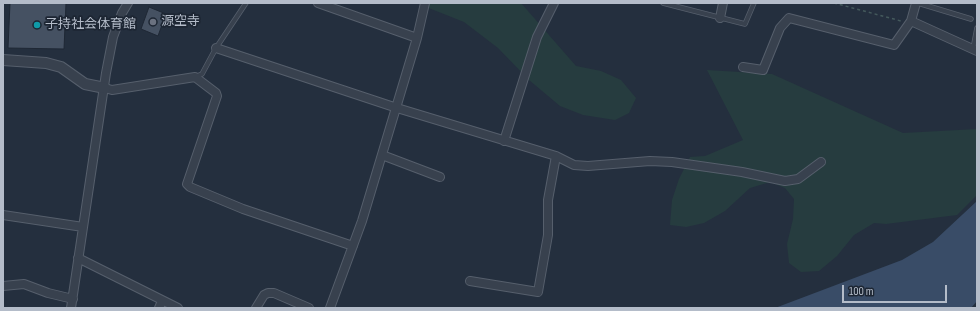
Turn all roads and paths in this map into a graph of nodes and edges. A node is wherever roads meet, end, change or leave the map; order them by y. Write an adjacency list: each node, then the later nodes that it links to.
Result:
1 (128, 3): 21 (street)
2 (246, 3): 16 (lane)
3 (318, 3): 15 (street)
4 (425, 3): 15 (street)
5 (554, 3): 23 (street)
6 (663, 3): 11 (lane)
7 (723, 3): 11 (street)
8 (754, 3): 11 (lane)
9 (834, 3): 13 (path)
10 (917, 3): 12 (lane); 13 (street)
11 (720, 18)
12 (971, 19)
13 (911, 21): 17 (street); 19 (street)
14 (977, 28): 17 (lane)
15 (417, 38): 22 (street)
16 (216, 48): 20 (lane); 22 (street)
17 (975, 50)
18 (3, 60): 21 (street)
19 (743, 67)
20 (195, 77): 21 (street); 30 (street)
21 (105, 88): 29 (street)
22 (397, 108): 23 (street); 24 (street)
23 (504, 141): 25 (street)
24 (382, 155): 27 (street); 30 (street)
25 (556, 156): 26 (street); 32 (street)
26 (820, 162)
27 (440, 177)
28 (3, 215): 29 (street)
29 (83, 227): 31 (street)
30 (353, 246): 40 (street)
31 (78, 258): 34 (street); 35 (street)
32 (470, 281)
33 (3, 286): 34 (street)
34 (73, 299): 36 (street)
35 (160, 304): 37 (street)
36 (71, 308)
37 (178, 308)
38 (256, 308): 39 (street)
39 (309, 308)
40 (330, 308)

